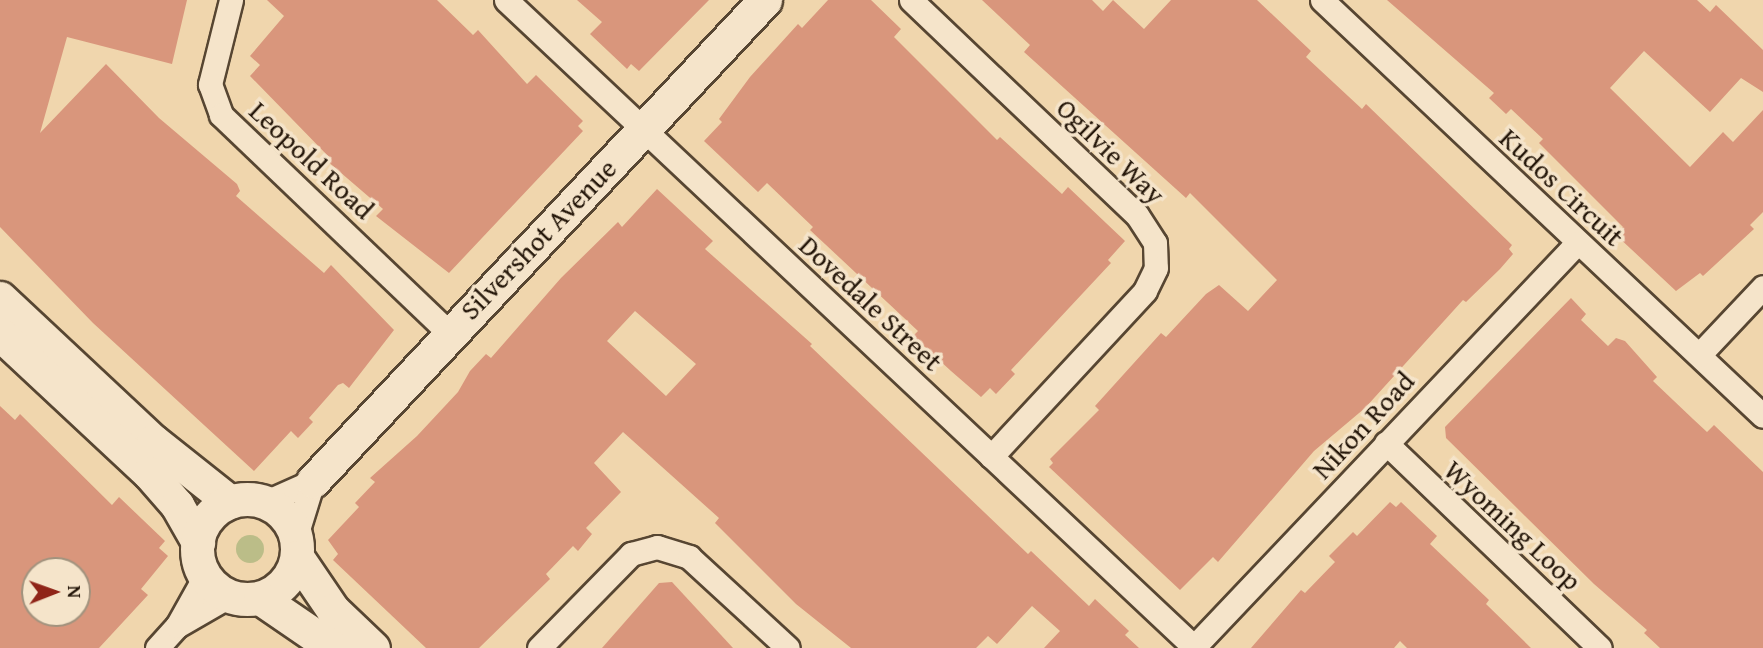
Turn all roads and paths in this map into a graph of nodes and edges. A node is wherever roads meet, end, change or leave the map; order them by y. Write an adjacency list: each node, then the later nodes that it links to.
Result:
1 (231, 0): 10 (street, Leopold Road)
2 (506, 0): 6 (street, Dovedale Street)
3 (765, 0): 6 (street, Silvershot Avenue)
4 (912, 0): 15 (street, Ogilvie Way)
5 (1322, 0): 7 (street, Kudos Circuit)
6 (643, 131): 10 (street, Silvershot Avenue); 15 (street, Dovedale Street)
7 (1577, 243): 12 (street, Kudos Circuit); 14 (street, Nikon Road)
8 (1763, 287): 12 (street)
9 (0, 298): 17 (street)
10 (448, 332): 16 (street, Silvershot Avenue)
11 (0, 334): 19 (street)
12 (1699, 355): 13 (street, Kudos Circuit)
13 (1763, 416)
14 (1386, 443): 28 (street, Nikon Road); 29 (street, Wyoming Loop)
15 (991, 457): 28 (street, Dovedale Street)
16 (313, 481): 18 (street, Silvershot Avenue); 20 (street, Silvershot Avenue)
17 (230, 502): 18 (street); 19 (street)
18 (266, 502): 20 (street)
19 (198, 542): 21 (street)
20 (296, 547): 21 (street); 25 (street)
21 (231, 590): 22 (street); 22 (street); 24 (street)
22 (177, 626): 23 (street)
23 (157, 648)
24 (333, 648)
25 (373, 648)
26 (539, 648): 27 (street)
27 (788, 648)
28 (1194, 648)
29 (1600, 648)

